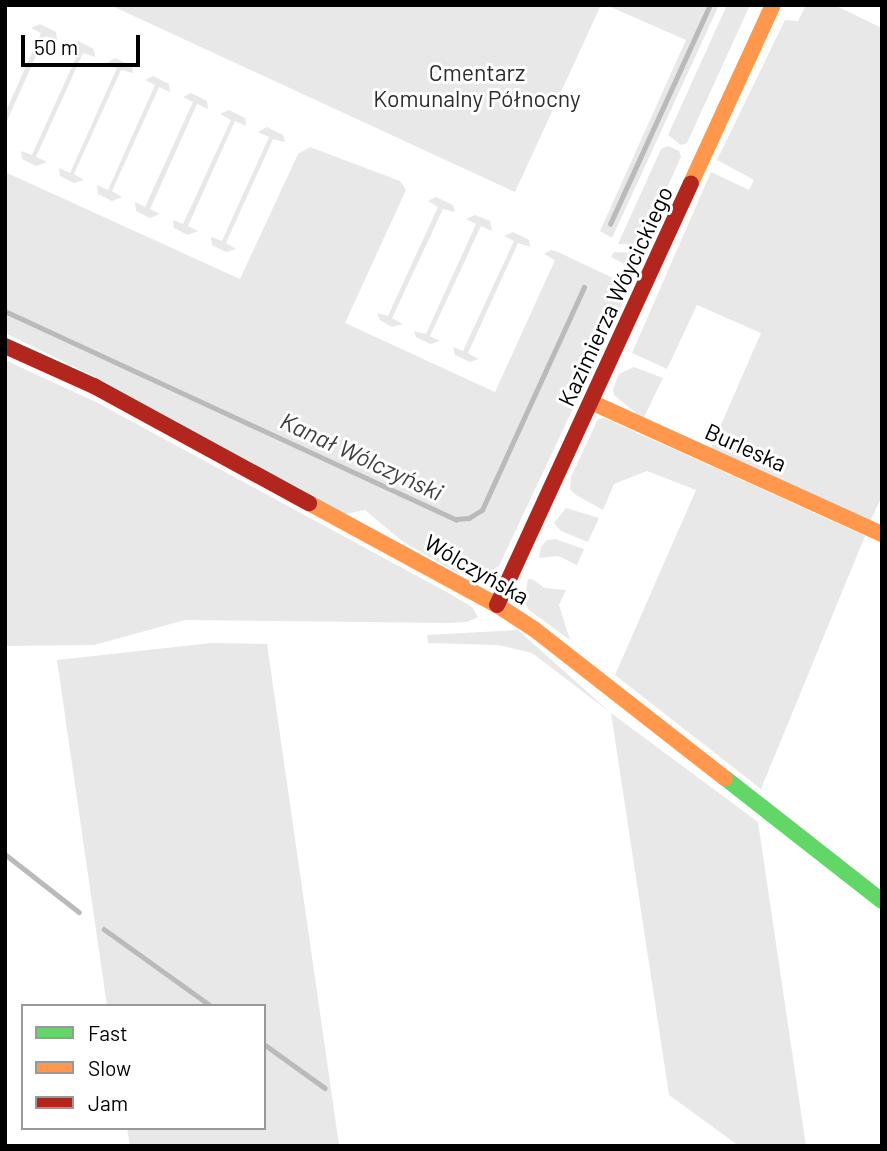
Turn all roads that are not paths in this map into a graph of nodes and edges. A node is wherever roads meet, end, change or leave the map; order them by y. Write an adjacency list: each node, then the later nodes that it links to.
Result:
1 (773, 5): 3 (street, Kazimierza Wóycickiego)
2 (5, 346): 5 (street, Wólczyńska)
3 (591, 402): 4 (street, Burleska); 5 (street, Kazimierza Wóycickiego)
4 (882, 534)
5 (497, 604): 6 (street, Wólczyńska)
6 (882, 901)

